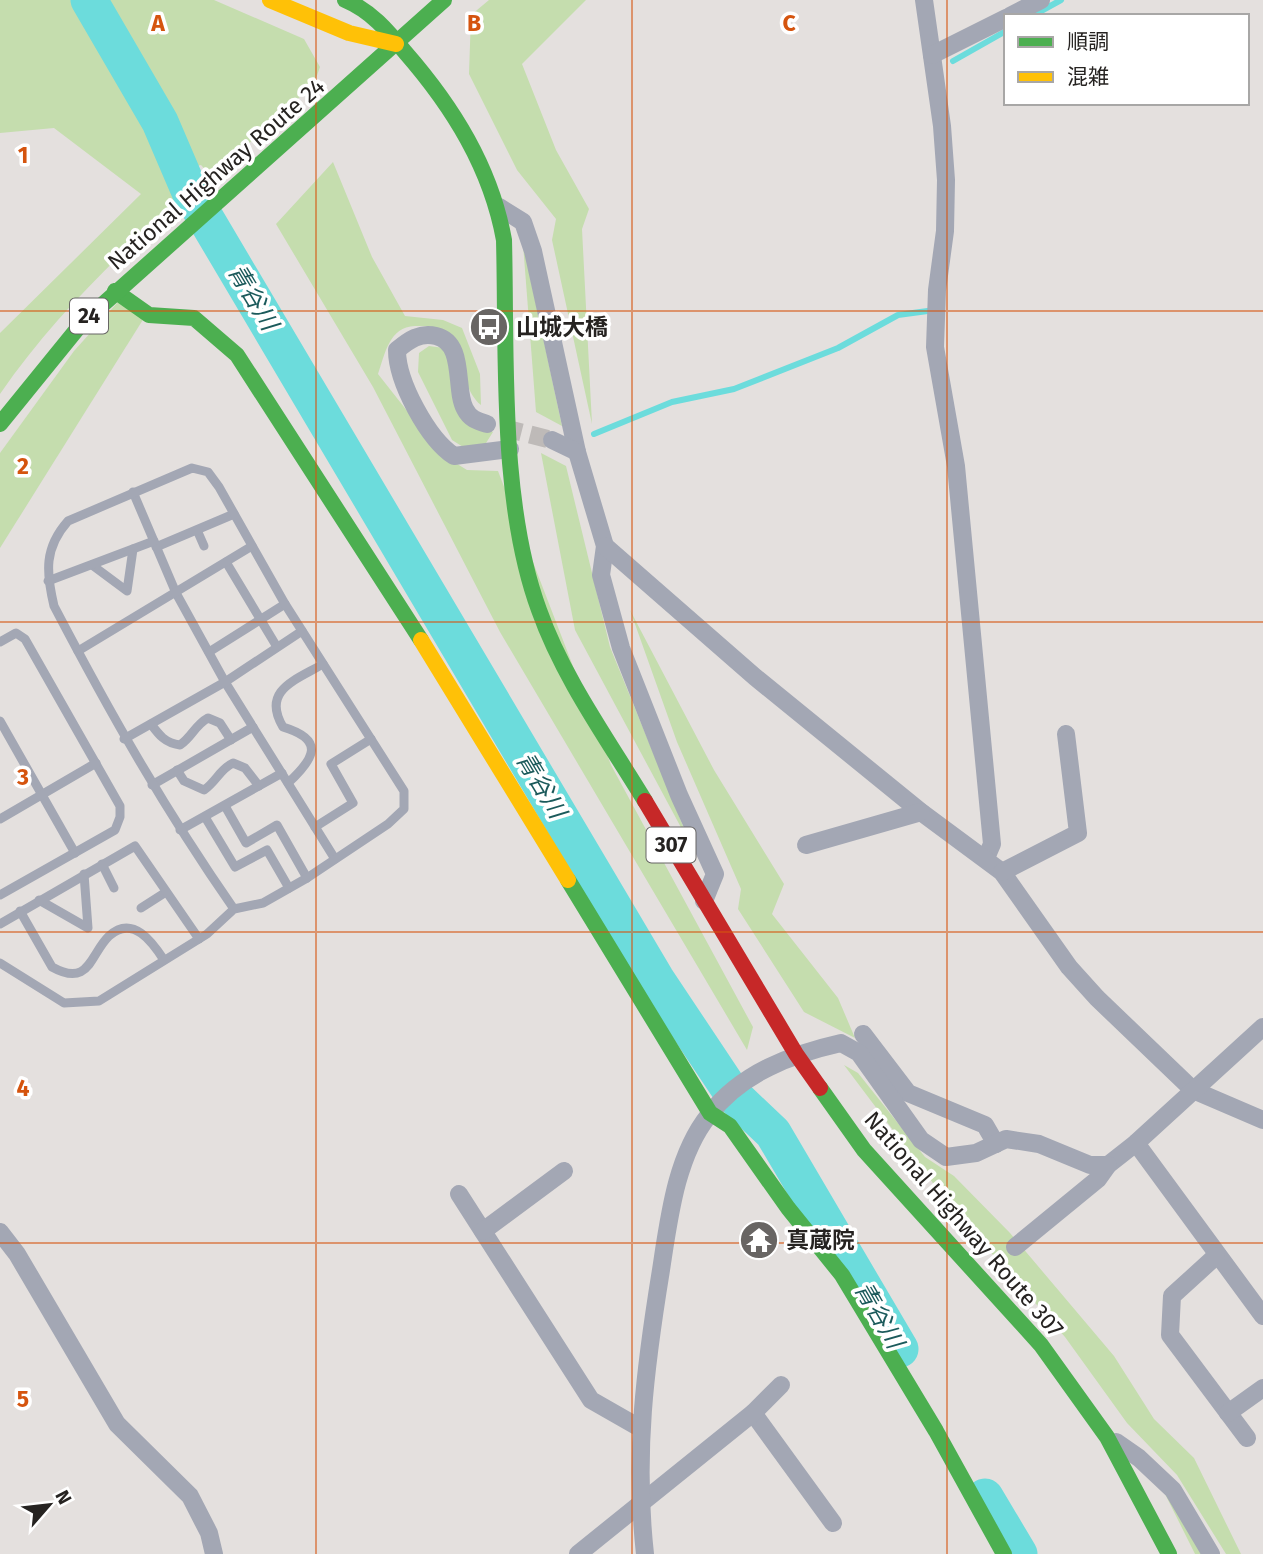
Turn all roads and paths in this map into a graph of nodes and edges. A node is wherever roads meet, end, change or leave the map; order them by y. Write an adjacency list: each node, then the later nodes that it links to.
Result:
1 (270, 0): 8 (main road)
2 (345, 0): 8 (main road, National Highway Route 307 / 307)
3 (444, 0): 8 (main road, National Highway Route 24 / 24)
4 (924, 0): 9 (street)
5 (1041, 0): 6 (street)
6 (1014, 14)
7 (1004, 19): 9 (street)
8 (396, 44): 10 (main road, National Highway Route 307 / 307); 11 (main road, National Highway Route 24 / 24)
9 (932, 55): 60 (street)
10 (498, 206): 15 (main road, National Highway Route 307 / 307); 16 (street)
11 (115, 291): 12 (main road, National Highway Route 24 / 24); 83 (main road)
12 (0, 424)
13 (487, 424): 15 (street)
14 (552, 440): 16 (street)
15 (510, 449): 71 (main road, National Highway Route 307 / 307)
16 (577, 452): 22 (street)
17 (134, 492): 18 (lane); 20 (lane); 27 (lane)
18 (234, 514): 19 (lane); 23 (lane)
19 (197, 530): 20 (lane); 21 (lane)
20 (155, 544): 24 (lane); 28 (lane)
21 (204, 546)
22 (605, 546): 53 (street); 71 (street)
23 (252, 547): 25 (lane); 29 (lane)
24 (133, 549): 26 (lane); 26 (lane)
25 (226, 562): 28 (lane); 30 (lane)
26 (92, 565): 27 (lane)
27 (48, 581): 34 (lane)
28 (176, 593): 34 (lane); 35 (lane)
29 (285, 604): 30 (lane); 31 (lane)
30 (261, 621): 33 (lane); 35 (lane)
31 (302, 631): 33 (lane); 36 (lane)
32 (0, 642): 45 (lane)
33 (277, 647): 37 (lane)
34 (78, 651): 42 (lane)
35 (209, 652): 37 (lane)
36 (323, 664): 43 (lane); 48 (lane)
37 (225, 682): 39 (lane); 40 (lane)
38 (0, 721): 51 (lane)
39 (151, 724): 42 (lane); 44 (lane)
40 (253, 727): 44 (lane); 47 (lane)
41 (1066, 734): 63 (street)
42 (124, 739): 49 (lane)
43 (371, 739): 56 (lane); 61 (lane)
44 (231, 740): 46 (lane)
45 (96, 763): 51 (lane); 59 (lane)
46 (177, 770): 49 (lane); 50 (lane)
47 (282, 774): 48 (lane); 50 (lane)
48 (288, 783): 56 (lane)
49 (152, 785): 57 (lane)
50 (259, 786): 52 (lane)
51 (42, 795): 55 (lane); 59 (lane)
52 (225, 806): 54 (lane); 65 (lane)
53 (921, 812): 58 (street); 60 (street)
54 (205, 817): 57 (lane); 67 (lane)
55 (0, 818)
56 (315, 827): 61 (lane)
57 (180, 830): 73 (lane)
58 (806, 845)
59 (75, 853): 69 (lane)
60 (986, 858): 63 (street)
61 (335, 859): 65 (lane)
62 (102, 864): 64 (lane); 66 (lane); 68 (lane)
63 (1002, 872): 82 (street)
64 (84, 874): 70 (lane); 70 (lane)
65 (307, 878): 67 (lane)
66 (114, 888)
67 (289, 888): 73 (lane)
68 (166, 892): 72 (lane); 76 (lane)
69 (0, 895)
70 (39, 900): 74 (lane)
71 (704, 901): 81 (main road, National Highway Route 307 / 307)
72 (141, 908)
73 (234, 909): 76 (lane)
74 (20, 911): 75 (lane); 77 (lane)
75 (0, 924)
76 (199, 939): 77 (lane)
77 (164, 960): 78 (lane)
78 (0, 963)
79 (1263, 1027): 82 (street)
80 (863, 1034): 86 (street)
81 (796, 1054): 83 (street); 86 (street); 100 (main road, National Highway Route 307 / 307)
82 (1193, 1090): 84 (street); 85 (street)
83 (710, 1113): 99 (street); 107 (main road)
84 (1263, 1120)
85 (1136, 1143): 87 (street); 93 (street)
86 (996, 1144): 87 (street)
87 (1108, 1165): 92 (street)
88 (564, 1171): 90 (street)
89 (459, 1194): 90 (street)
90 (483, 1231): 99 (street)
91 (0, 1232): 104 (street)
92 (1015, 1247)
93 (1216, 1256): 94 (street); 98 (street)
94 (1263, 1316)
95 (781, 1385): 97 (street)
96 (1263, 1388): 98 (street)
97 (752, 1413): 102 (street); 103 (street)
98 (1228, 1413): 101 (street)
99 (640, 1428): 102 (street)
100 (1107, 1437): 108 (main road, National Highway Route 307 / 307); 109 (street)
101 (1247, 1438)
102 (640, 1507): 105 (street); 106 (street)
103 (833, 1523)
104 (214, 1554)
105 (578, 1554)
106 (645, 1554)
107 (1004, 1554)
108 (1169, 1554)
109 (1211, 1554)

